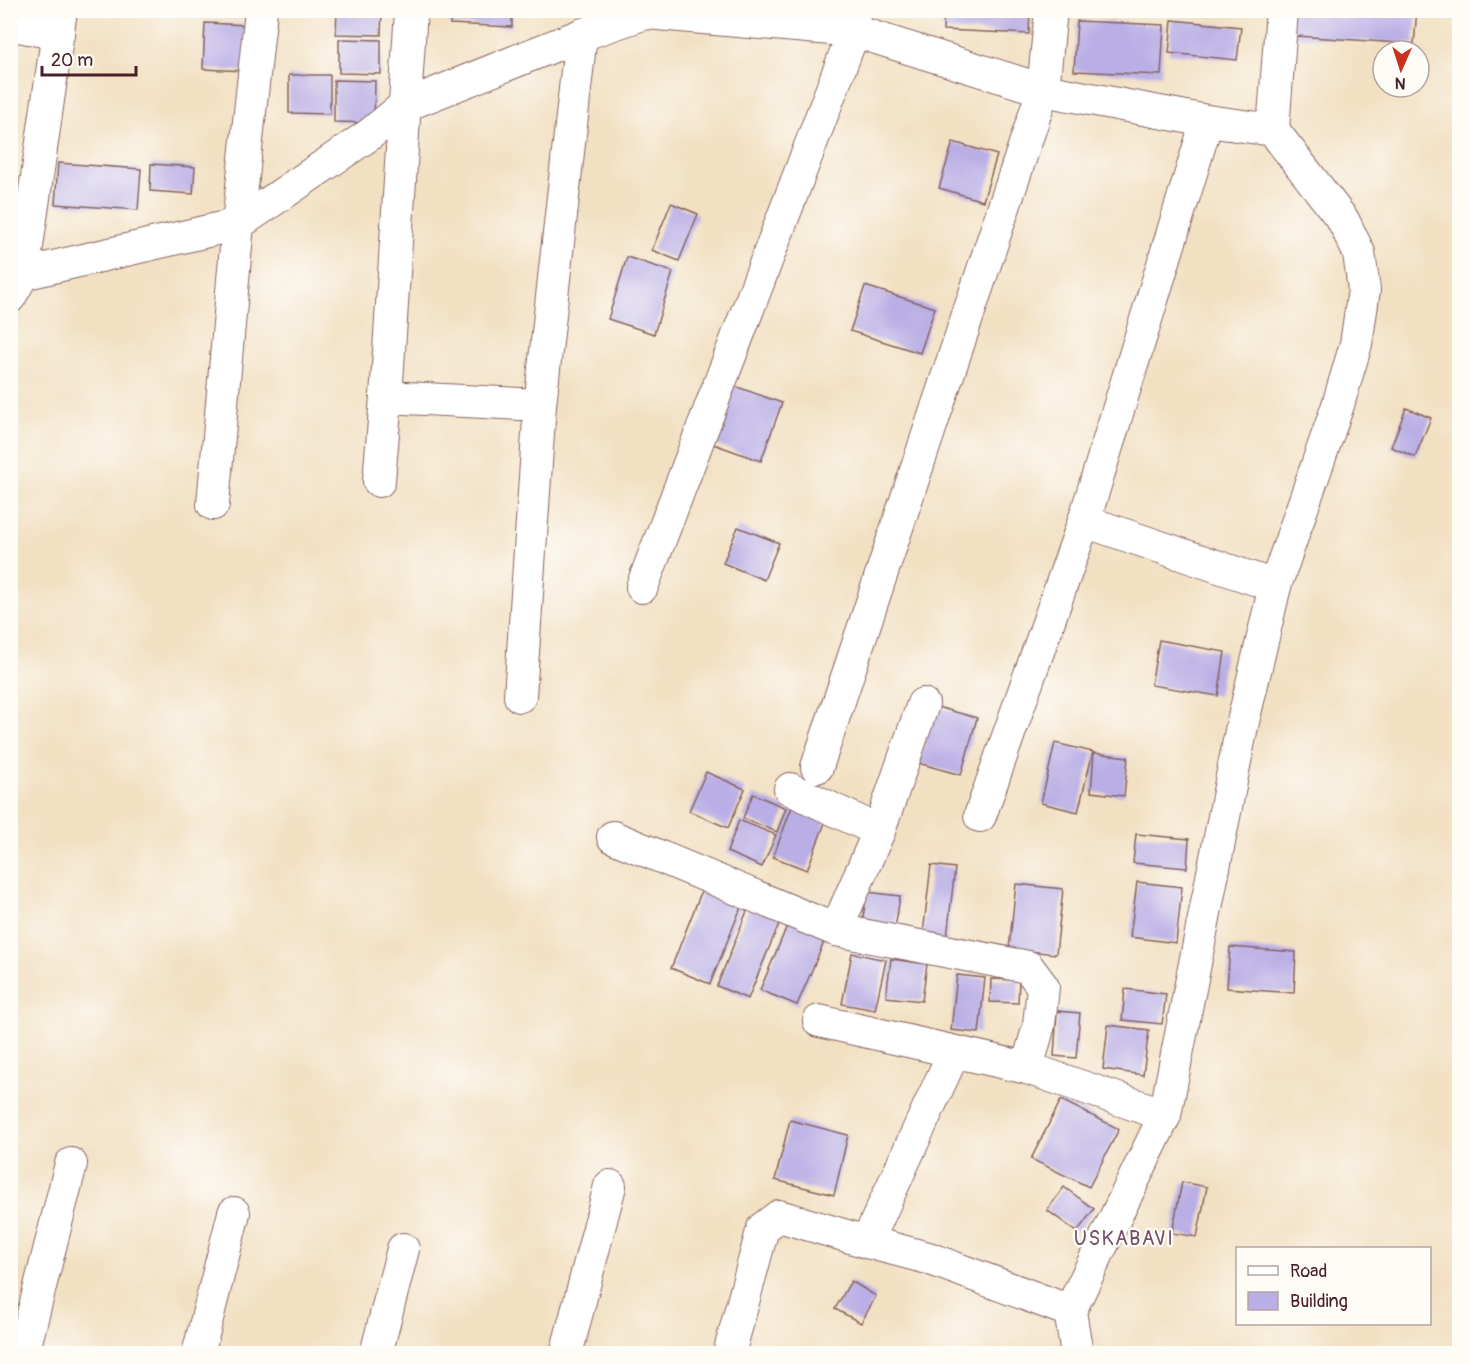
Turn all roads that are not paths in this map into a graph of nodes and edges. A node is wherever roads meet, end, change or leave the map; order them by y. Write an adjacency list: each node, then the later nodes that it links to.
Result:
1 (261, 10): 14 (street)
2 (411, 10): 11 (street)
3 (1051, 10): 10 (street)
4 (1282, 10): 13 (street)
5 (646, 12): 6 (street); 9 (street)
6 (855, 21): 10 (street); 22 (street)
7 (59, 22): 8 (street); 15 (street)
8 (10, 24)
9 (581, 35): 11 (street); 17 (street)
10 (1043, 90): 12 (street); 25 (street)
11 (404, 106): 14 (street); 16 (street)
12 (1207, 121): 13 (street); 20 (street)
13 (1273, 130): 21 (street)
14 (238, 225): 15 (street); 19 (street)
15 (15, 281)
16 (386, 397): 17 (street); 18 (street)
17 (540, 405): 23 (street)
18 (379, 481)
19 (213, 504)
20 (1084, 521): 21 (street); 27 (street)
21 (1275, 586): 34 (street)
22 (642, 587)
23 (520, 696)
24 (924, 704): 28 (street)
25 (817, 767)
26 (790, 789): 28 (street)
27 (980, 816)
28 (879, 831): 30 (street)
29 (613, 837): 30 (street)
30 (836, 930): 33 (street)
31 (819, 1021): 32 (street)
32 (954, 1052): 33 (street); 38 (street)
33 (1026, 1068): 34 (street)
34 (1165, 1115): 40 (street)
35 (71, 1164): 41 (street)
36 (610, 1186): 44 (street)
37 (234, 1213): 42 (street)
38 (867, 1242): 40 (street); 45 (street)
39 (403, 1249): 43 (street)
40 (1070, 1311): 46 (street)
41 (22, 1353)
42 (198, 1353)
43 (376, 1353)
44 (566, 1353)
45 (729, 1353)
46 (1077, 1353)

